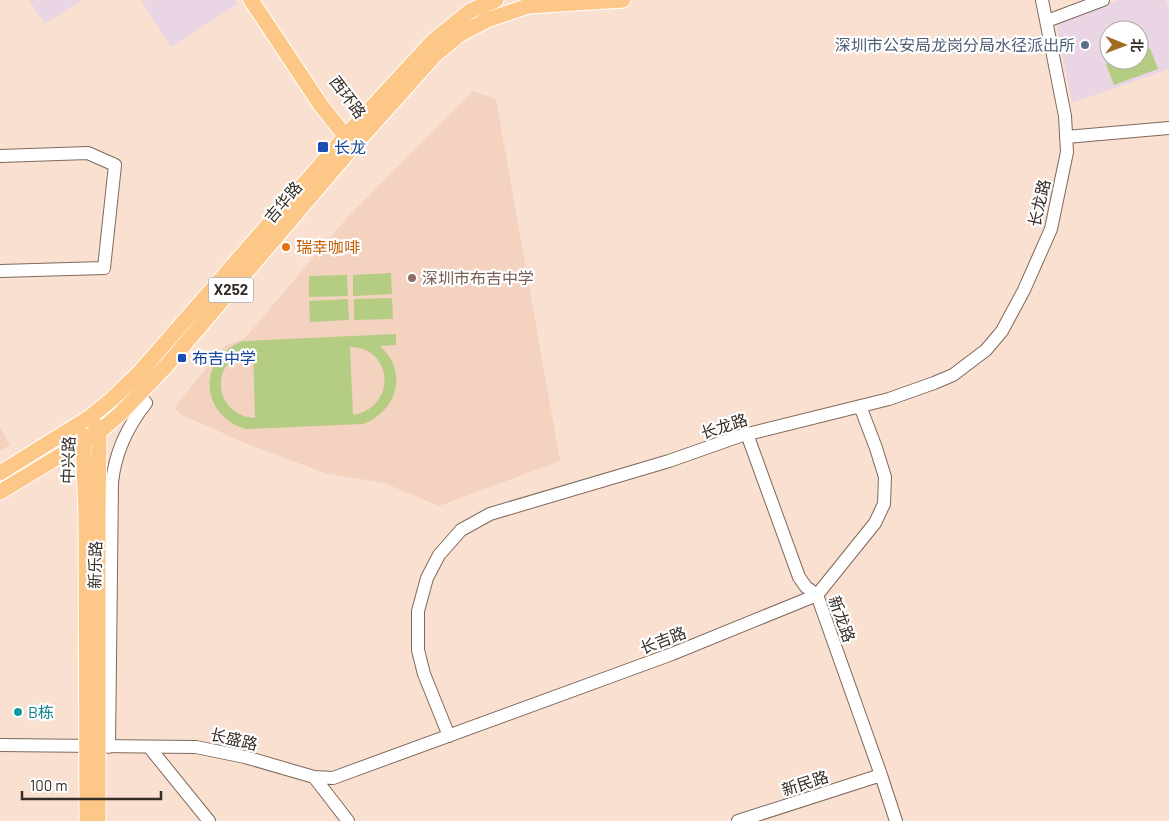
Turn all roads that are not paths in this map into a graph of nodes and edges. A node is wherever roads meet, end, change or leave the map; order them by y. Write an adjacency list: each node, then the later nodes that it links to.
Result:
1 (251, 0): 9 (main road, 西环路)
2 (259, 0): 9 (main road, 西环路)
3 (496, 0): 9 (main road, 吉华路 / X252)
4 (623, 0): 9 (main road, 吉华路 / X252)
5 (1042, 0): 7 (street, 长龙路)
6 (1102, 0): 7 (street)
7 (1047, 21): 10 (street, 长龙路)
8 (1169, 128): 10 (street)
9 (352, 136): 13 (main road, 吉华路 / X252); 15 (main road, 吉华路 / X252)
10 (1066, 137): 14 (street, 长龙路)
11 (0, 156): 12 (street)
12 (0, 271)
13 (139, 395): 16 (main road, 吉华路 / X252); 25 (street, 新乐路)
14 (860, 406): 17 (street, 长龙路); 22 (street, 长吉路)
15 (90, 417): 16 (main road, 中兴路); 18 (main road, 中兴路); 19 (main road, 吉华路 / X252)
16 (99, 432): 18 (main road, 吉华路 / X252); 21 (main road, 中兴路)
17 (747, 434): 22 (street, 新龙路); 23 (street, 长龙路)
18 (83, 442): 20 (main road, 吉华路 / X252); 21 (main road, 中兴路)
19 (0, 473)
20 (0, 492)
21 (92, 515): 29 (main road, 中兴路, bridge); 30 (main road, 中兴路, bridge)
22 (817, 595): 23 (street, 长吉路); 27 (street, 新龙路)
23 (449, 736): 28 (street, 长吉路)
24 (0, 745): 25 (street, 长盛路)
25 (99, 747): 26 (street, 长盛路); 29 (street); 30 (street)
26 (149, 747): 28 (street, 长盛路); 31 (street)
27 (882, 775): 33 (street, 新民路); 34 (street, 新龙路)
28 (314, 777): 32 (street)
29 (88, 821)
30 (98, 821)
31 (209, 821)
32 (348, 821)
33 (738, 821)
34 (896, 821)

